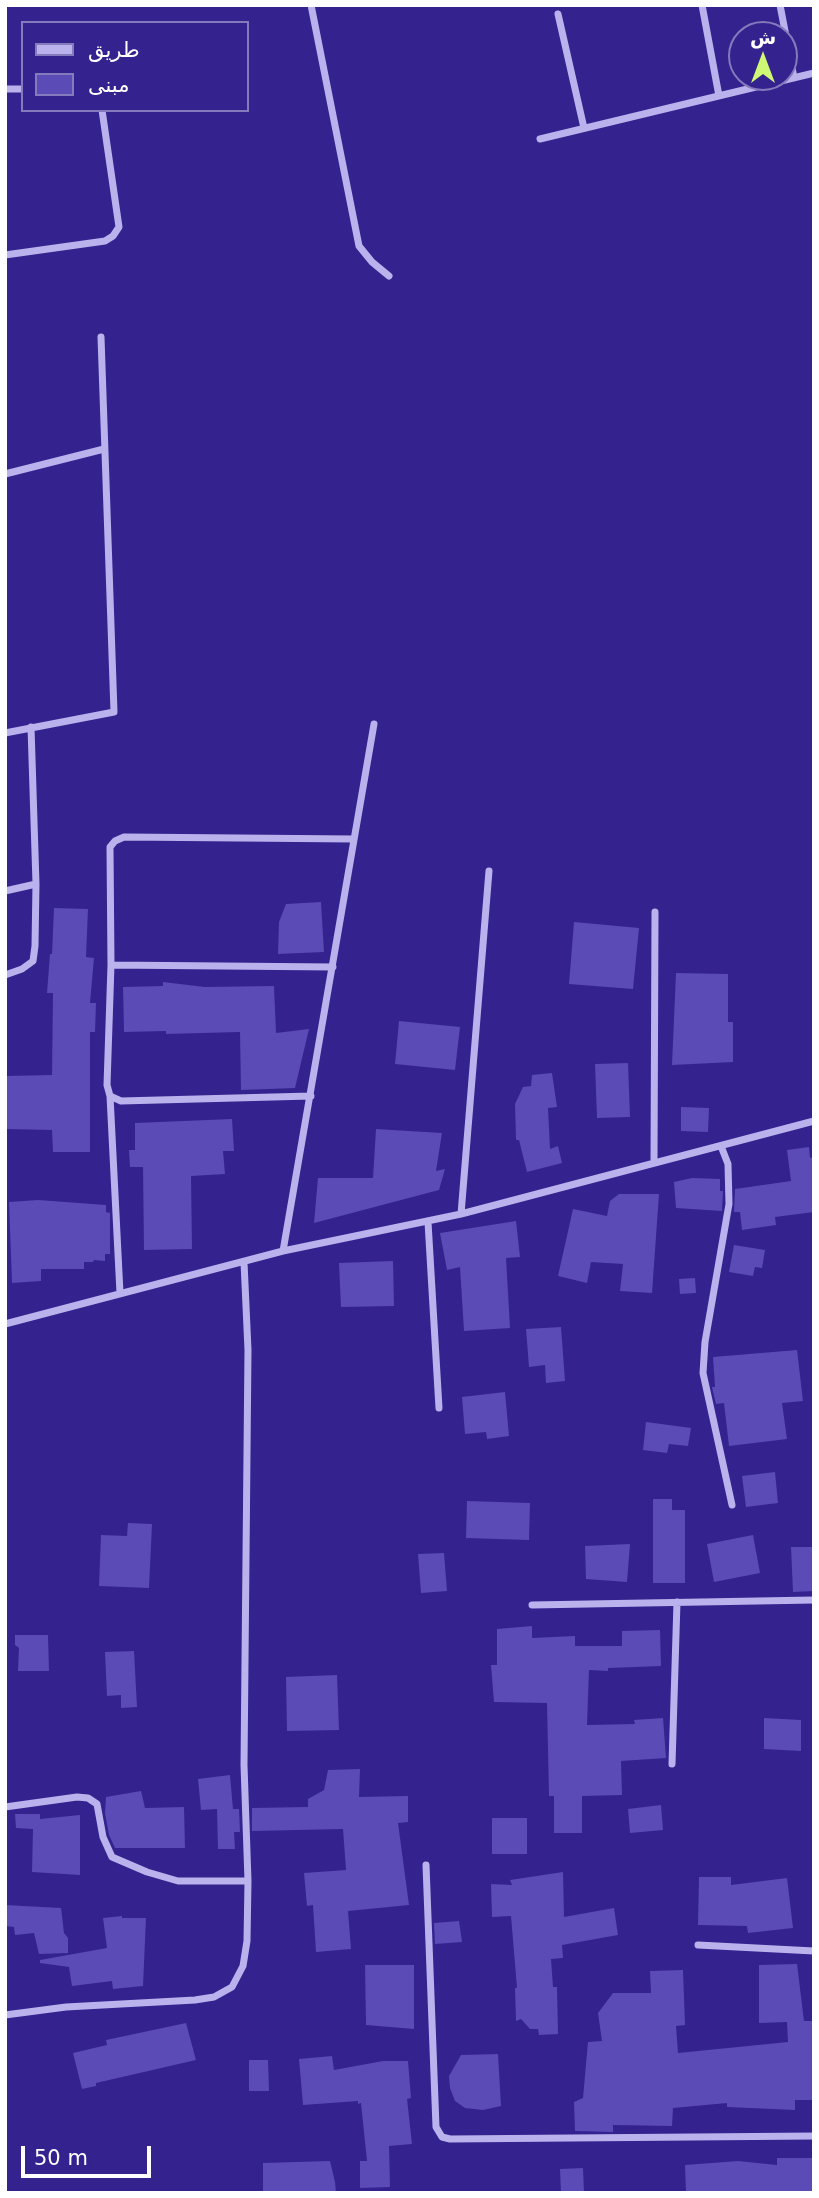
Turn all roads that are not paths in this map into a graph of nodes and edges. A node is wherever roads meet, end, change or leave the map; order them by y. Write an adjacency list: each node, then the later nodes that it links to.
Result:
1 (311, 5): 10 (street)
2 (702, 5): 5 (street)
3 (558, 14): 7 (street)
4 (740, 91): 5 (street)
5 (719, 96): 7 (street)
6 (102, 112): 9 (street)
7 (584, 128): 8 (street)
8 (540, 139)
9 (5, 255)
10 (388, 276)
11 (101, 337): 12 (street)
12 (104, 449): 13 (street); 15 (street)
13 (5, 474)
14 (374, 724): 17 (street)
15 (32, 727): 16 (street); 19 (street)
16 (5, 733)
17 (354, 839): 22 (street); 23 (street)
18 (489, 871): 30 (street)
19 (36, 884): 20 (street); 24 (street)
20 (5, 891)
21 (655, 912): 29 (street)
22 (111, 965): 23 (street); 25 (street)
23 (333, 967): 26 (street)
24 (5, 975)
25 (110, 1096): 26 (street); 34 (street)
26 (311, 1096): 32 (street)
27 (814, 1121): 28 (street)
28 (721, 1146): 29 (street); 37 (street)
29 (654, 1163): 30 (street)
30 (461, 1214): 31 (street)
31 (428, 1222): 32 (street); 36 (street)
32 (283, 1251): 33 (street)
33 (244, 1262): 34 (street); 44 (street)
34 (120, 1293): 35 (street)
35 (5, 1324)
36 (439, 1408)
37 (732, 1505)
38 (814, 1600): 39 (street)
39 (677, 1602): 40 (street); 41 (street)
40 (532, 1605)
41 (673, 1764)
42 (5, 1807): 44 (street)
43 (426, 1865): 48 (street)
44 (248, 1881): 47 (street)
45 (698, 1945): 46 (street)
46 (814, 1951)
47 (5, 2015)
48 (814, 2136)

